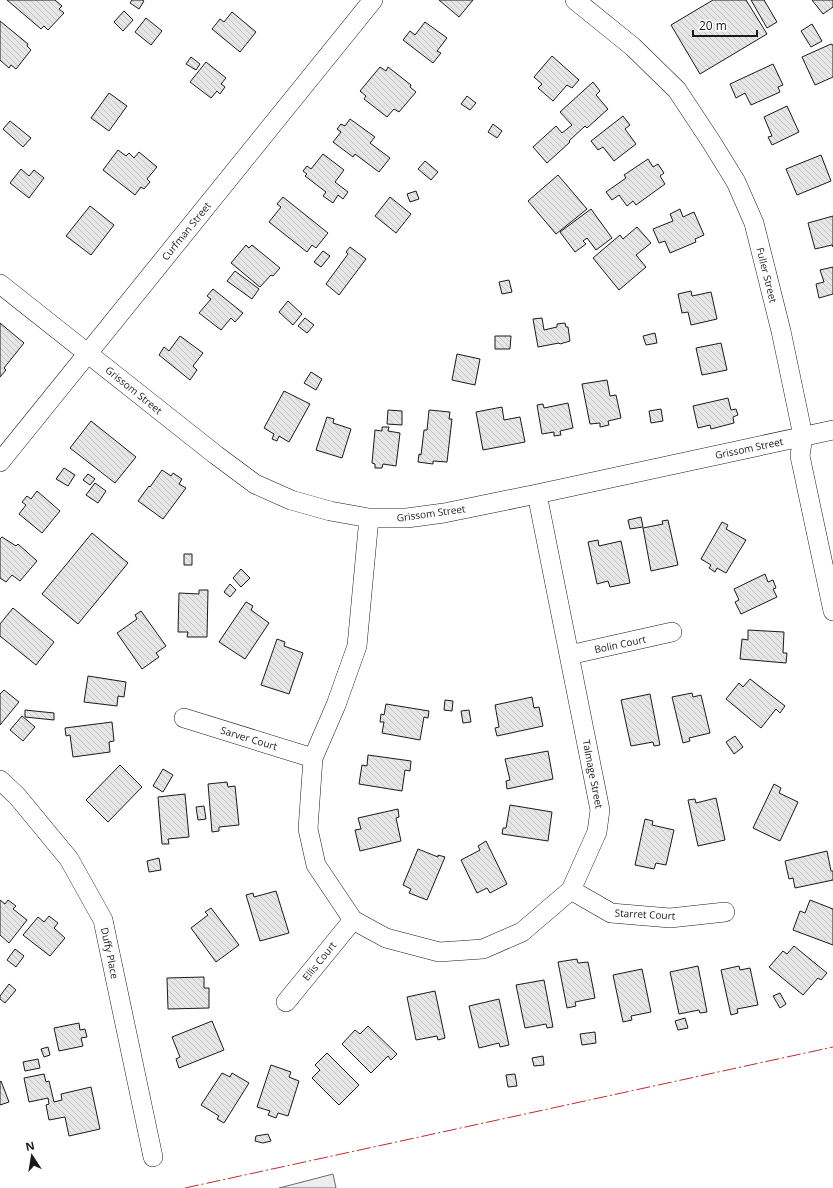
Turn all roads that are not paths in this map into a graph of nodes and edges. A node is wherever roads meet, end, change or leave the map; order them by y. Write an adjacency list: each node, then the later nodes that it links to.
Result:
1 (373, 0): 4 (street, Curfman Street)
2 (575, 0): 6 (street, Fuller Street)
3 (0, 284): 4 (street, Grissom Street)
4 (87, 352): 7 (street, Curfman Street); 9 (street, Grissom Street)
5 (833, 430): 6 (street, Grissom Street)
6 (803, 436): 8 (street, Grissom Street); 10 (street, Fuller Street)
7 (0, 462)
8 (537, 494): 9 (street, Grissom Street); 12 (street, Talmage Street)
9 (369, 518): 14 (street, Talmage Street)
10 (833, 611)
11 (672, 632): 12 (street, Bolin Court)
12 (569, 655): 16 (street, Talmage Street)
13 (184, 718): 14 (street, Sarver Court)
14 (313, 758): 18 (street, Talmage Street)
15 (0, 780): 20 (street, Duffy Place)
16 (571, 890): 17 (street, Starret Court); 18 (street, Talmage Street)
17 (725, 912)
18 (353, 920): 19 (street, Ellis Court)
19 (286, 1002)
20 (153, 1158)

